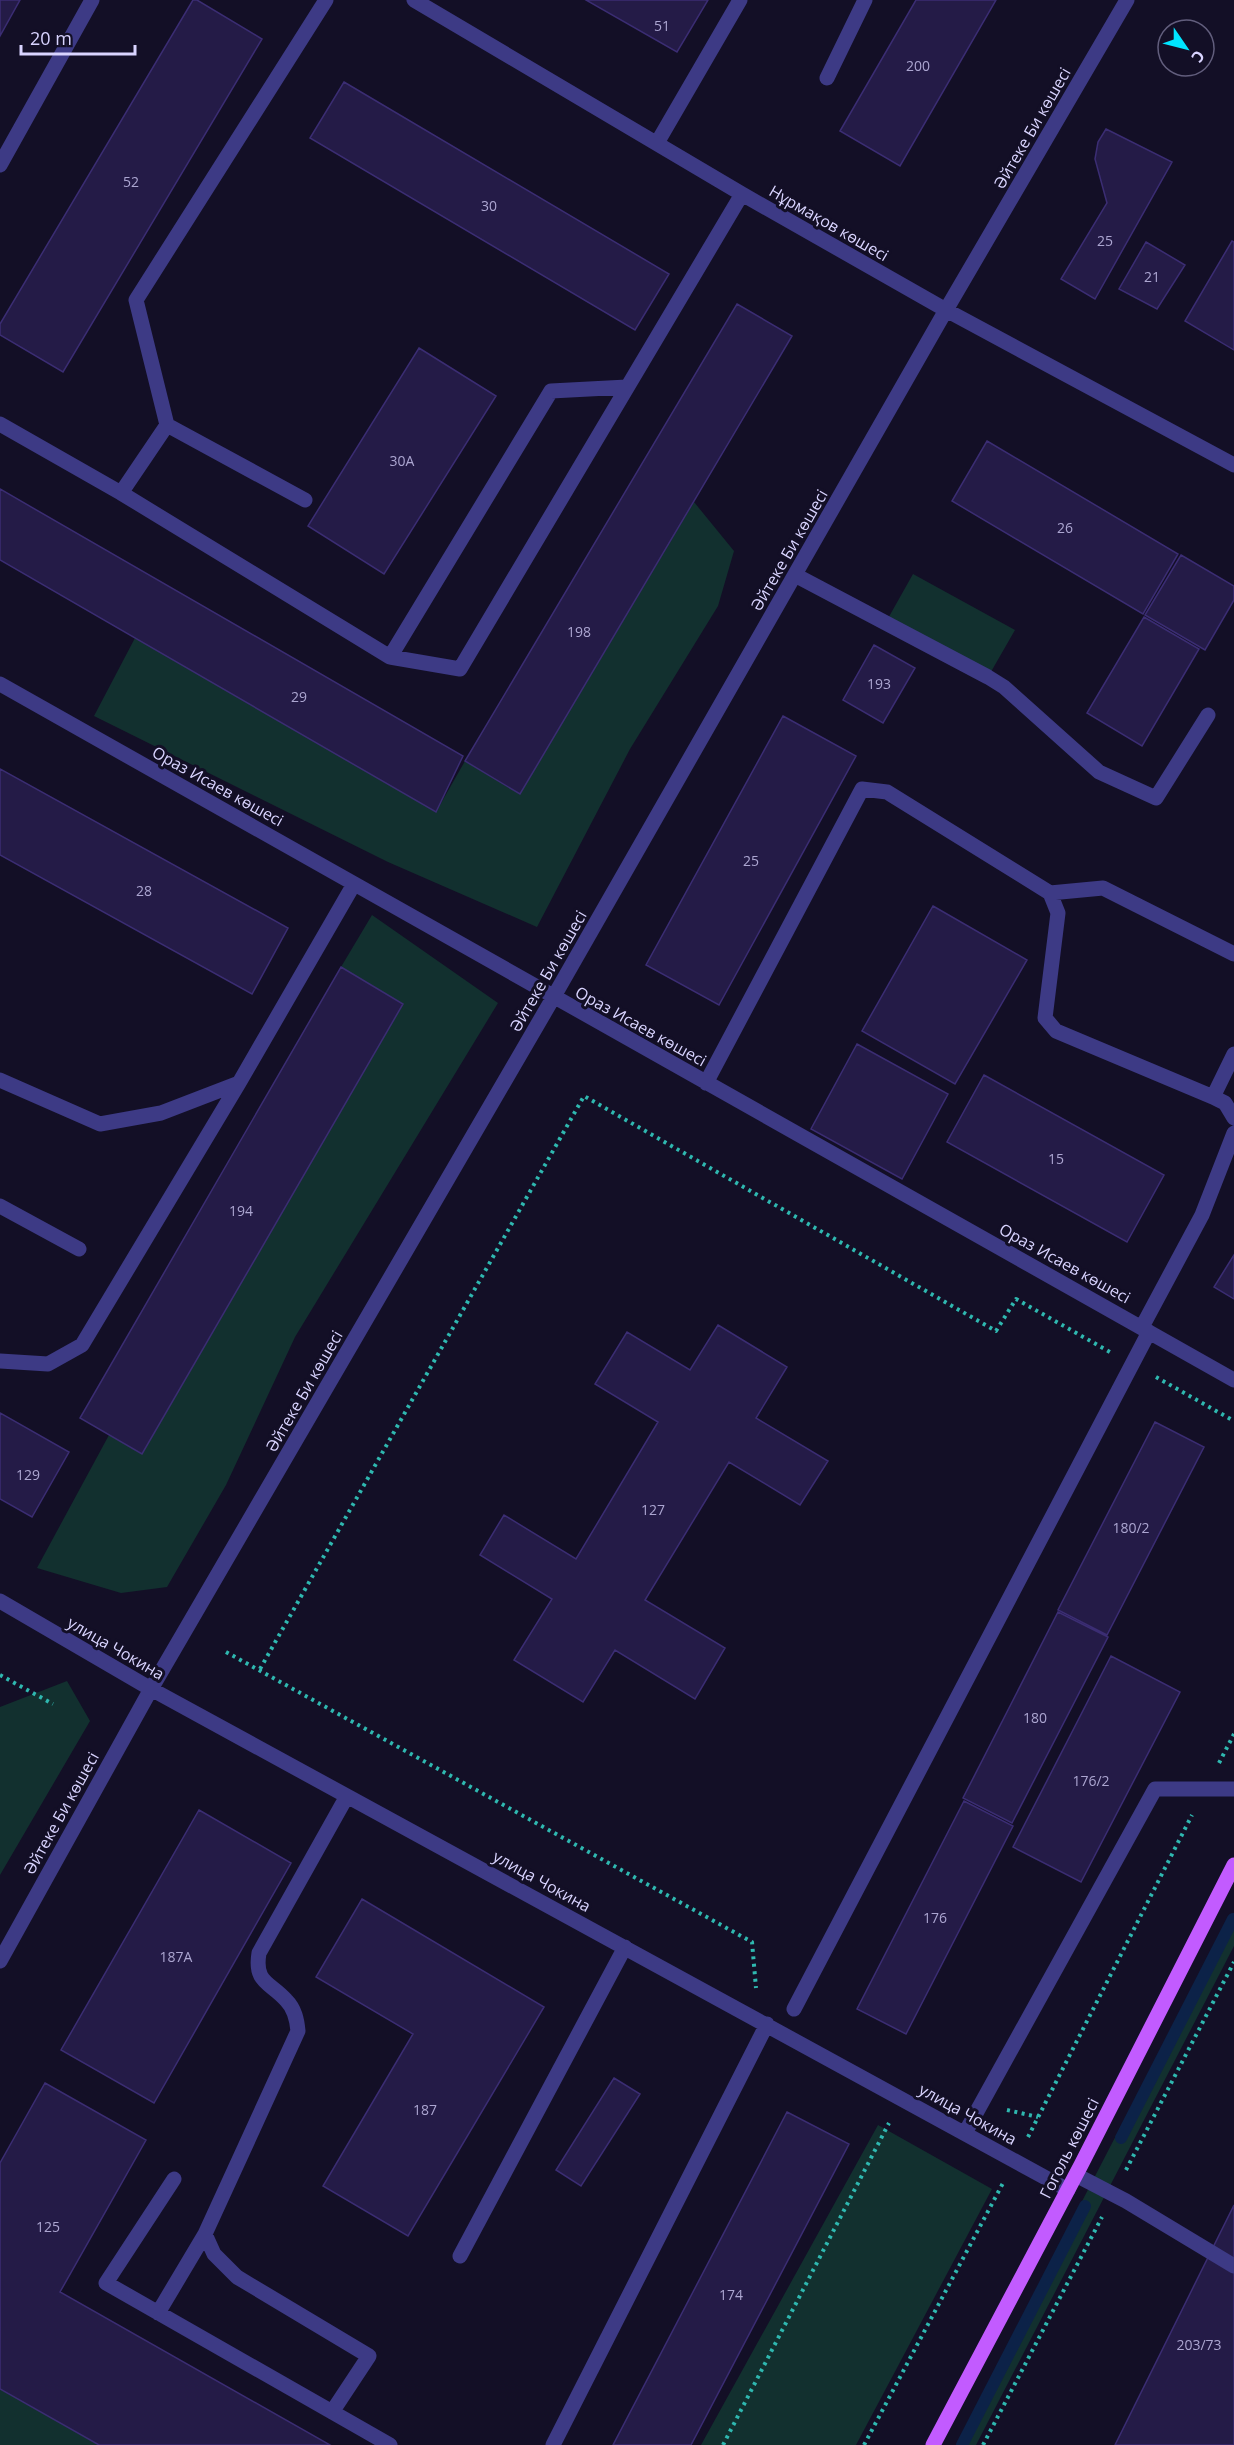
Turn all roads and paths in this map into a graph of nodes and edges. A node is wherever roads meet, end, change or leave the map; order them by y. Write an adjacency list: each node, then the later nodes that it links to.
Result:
1 (92, 0): 9 (street)
2 (326, 0): 14 (street)
3 (414, 0): 8 (street, Нұрмақов көшесі)
4 (740, 0): 8 (street)
5 (865, 0): 7 (street)
6 (1127, 0): 11 (street, Әйтеке Би көшесі)
7 (827, 78)
8 (657, 143): 10 (street, Нұрмақов көшесі)
9 (0, 165)
10 (742, 194): 11 (street, Нұрмақов көшесі); 12 (street)
11 (946, 310): 15 (street, Нұрмақов көшесі); 18 (street, Әйтеке Би көшесі)
12 (627, 387): 19 (street); 19 (street)
13 (0, 424): 16 (street)
14 (167, 425): 16 (street); 17 (street)
15 (1234, 465)
16 (121, 493): 19 (street)
17 (305, 500)
18 (795, 575): 21 (street); 25 (street, Әйтеке Би көшесі)
19 (390, 657)
20 (0, 684): 22 (street, Ораз Исаев көшесі)
21 (1208, 715)
22 (354, 884): 25 (street, Ораз Исаев көшесі); 28 (street)
23 (1050, 893): 24 (street); 29 (street); 30 (street)
24 (1234, 954)
25 (554, 998): 29 (street, Ораз Исаев көшесі); 45 (street, Әйтеке Би көшесі)
26 (1234, 1054): 30 (street)
27 (0, 1080): 28 (street)
28 (239, 1083): 37 (street)
29 (706, 1083): 35 (street, Ораз Исаев көшесі)
30 (1213, 1097): 31 (street)
31 (1234, 1118)
32 (1234, 1133): 35 (street)
33 (0, 1206): 34 (street)
34 (79, 1249)
35 (1146, 1329): 39 (street, Ораз Исаев көшесі); 54 (street)
36 (1120, 1357): 43 (path)
37 (0, 1361)
38 (1151, 1375): 40 (path)
39 (1234, 1380)
40 (1234, 1421)
41 (0, 1601): 45 (street, улица Чокина)
42 (226, 1652): 43 (path)
43 (260, 1669): 54 (path)
44 (0, 1674): 46 (path)
45 (151, 1689): 50 (street, улица Чокина); 53 (street, Әйтеке Би көшесі)
46 (53, 1704)
47 (1234, 1734): 48 (path)
48 (1206, 1789): 49 (street); 57 (street); 58 (path)
49 (1234, 1789)
50 (347, 1796): 52 (street, улица Чокина); 65 (street)
51 (1234, 1865): 61 (main road, Гоголь көшесі)
52 (626, 1947): 55 (street, улица Чокина); 66 (street)
53 (0, 1960)
54 (794, 2009)
55 (766, 2024): 56 (street, улица Чокина); 71 (street)
56 (902, 2098): 59 (street, улица Чокина); 72 (path)
57 (981, 2105): 58 (path); 59 (street)
58 (1038, 2116): 60 (path)
59 (965, 2133): 64 (street, улица Чокина)
60 (1027, 2138)
61 (1076, 2175): 64 (main road, Гоголь көшесі); 67 (street)
62 (174, 2179): 68 (street)
63 (1005, 2180): 73 (path)
64 (1068, 2190): 74 (main road, Гоголь көшесі)
65 (205, 2234): 68 (street); 69 (street)
66 (460, 2256)
67 (1234, 2266)
68 (158, 2313): 69 (street)
69 (332, 2412): 70 (street)
70 (390, 2445)
71 (553, 2445)
72 (723, 2445)
73 (864, 2445)
74 (933, 2445)

